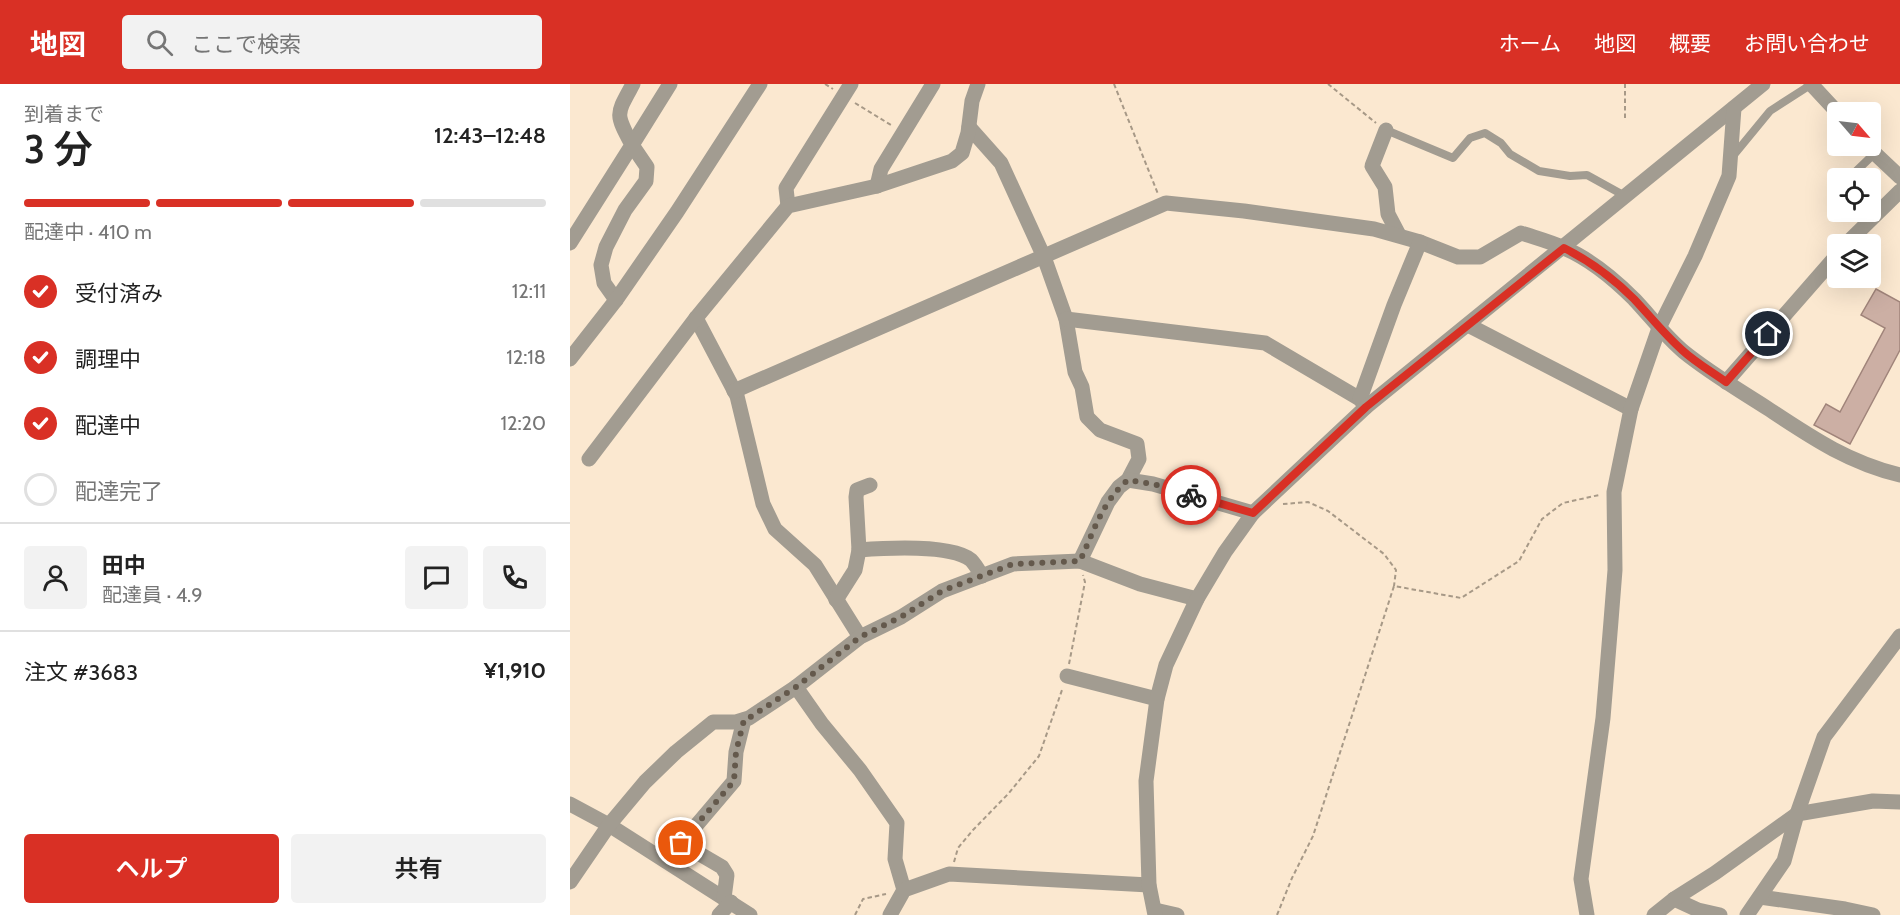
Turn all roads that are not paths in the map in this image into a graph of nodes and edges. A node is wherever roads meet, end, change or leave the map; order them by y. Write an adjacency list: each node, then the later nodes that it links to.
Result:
1 (633, 84): 13 (street)
2 (670, 84): 13 (street)
3 (760, 84): 30 (street)
4 (933, 84): 19 (street)
5 (978, 84): 11 (street)
6 (1764, 84): 10 (street)
7 (1812, 84): 9 (street); 16 (lane)
8 (847, 90): 22 (street)
9 (1828, 102)
10 (1734, 108): 16 (street); 21 (street)
11 (969, 127): 19 (street); 28 (street)
12 (1386, 130): 21 (lane); 24 (street)
13 (632, 145): 26 (street); 30 (street)
14 (1866, 156): 17 (lane)
15 (1878, 156): 18 (street)
16 (1730, 159): 34 (street)
17 (1857, 168)
18 (1900, 177)
19 (878, 186): 22 (street)
20 (1900, 191): 23 (street)
21 (1626, 197): 27 (street)
22 (788, 206): 31 (street)
23 (1856, 234)
24 (1399, 236): 25 (street); 28 (street)
25 (1420, 242): 27 (street); 38 (street)
26 (570, 243)
27 (1564, 248): 33 (street); 34 (street)
28 (1044, 256): 32 (street); 37 (street)
29 (1827, 267): 36 (street)
30 (616, 300): 35 (street)
31 (696, 318): 37 (street); 40 (street)
32 (1065, 319): 38 (street); 42 (street)
33 (1468, 325): 38 (street); 39 (street)
34 (1659, 328): 36 (street); 39 (street)
35 (570, 359)
36 (1726, 382): 41 (street)
37 (734, 391): 49 (street)
38 (1363, 403): 44 (street)
39 (1631, 409): 73 (street)
40 (589, 459)
41 (1900, 475)
42 (1128, 480): 44 (street); 46 (street)
43 (870, 485): 45 (street)
44 (1258, 509): 48 (street)
45 (859, 550): 47 (street); 49 (street)
46 (1080, 561): 47 (street); 48 (street)
47 (982, 576): 51 (street)
48 (1197, 599): 54 (street)
49 (836, 600): 51 (street)
50 (1900, 636): 58 (street)
51 (860, 637): 53 (street)
52 (1067, 676): 54 (street)
53 (796, 687): 55 (street); 64 (street)
54 (1157, 699): 63 (street)
55 (744, 720): 59 (street); 60 (street)
56 (1900, 802): 58 (street)
57 (570, 804): 59 (street)
58 (1797, 814): 65 (street); 66 (street)
59 (609, 825): 61 (street); 62 (street)
60 (681, 843): 61 (street); 67 (street)
61 (666, 861): 67 (street)
62 (570, 882)
63 (1149, 885): 64 (street); 68 (street)
64 (904, 890): 71 (street)
65 (1760, 897): 76 (street); 77 (street)
66 (1674, 899): 74 (street); 75 (street)
67 (727, 900): 69 (street); 70 (street)
68 (1155, 913): 72 (street)
69 (719, 915)
70 (750, 915)
71 (890, 915)
72 (1178, 915)
73 (1587, 915)
74 (1654, 915)
75 (1720, 915)
76 (1747, 915)
77 (1873, 915)

